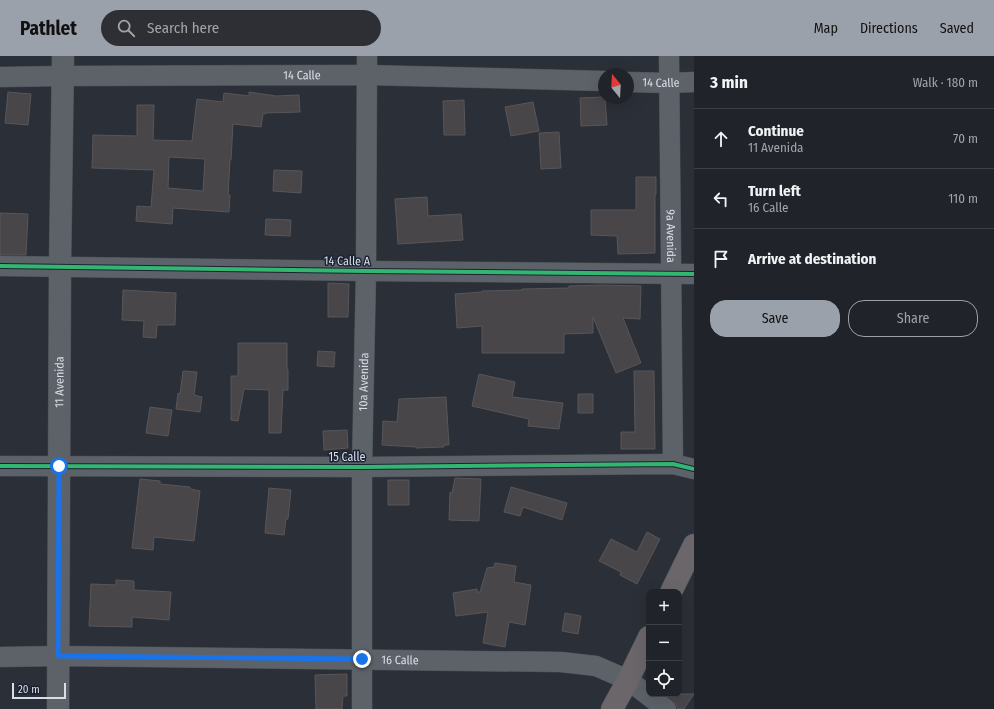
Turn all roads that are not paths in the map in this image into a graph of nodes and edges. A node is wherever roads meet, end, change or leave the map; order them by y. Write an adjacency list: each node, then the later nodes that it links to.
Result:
1 (669, 56): 8 (street, 9a Avenida)
2 (63, 66): 3 (street, 14 Calle); 4 (street, 14 Calle); 10 (street, 11 Avenida)
3 (367, 66): 5 (street, 14 Calle); 11 (street, 10a Avenida)
4 (0, 77)
5 (598, 82)
6 (634, 82): 8 (street, 14 Calle)
7 (694, 82): 8 (street, 14 Calle)
8 (669, 83): 12 (street, 9a Avenida)
9 (0, 266): 10 (street, 14 Calle A)
10 (60, 267): 11 (street, 14 Calle A); 16 (street, 11 Avenida)
11 (366, 271): 12 (street, 14 Calle A); 17 (street, 10a Avenida)
12 (671, 274): 13 (street, 14 Calle A); 14 (street, 9a Avenida)
13 (694, 274)
14 (673, 464): 17 (street, 15 Calle); 18 (street, 15 Calle)
15 (0, 466): 16 (street, 15 Calle)
16 (59, 466): 17 (street, 15 Calle); 22 (street, 11 Avenida)
17 (362, 467): 24 (street, 10a Avenida)
18 (694, 469)
19 (694, 545): 20 (main road)
20 (672, 589)
21 (646, 643): 25 (main road)
22 (58, 656): 23 (street, 16 Calle); 24 (street, 16 Calle); 26 (street, 11 Avenida)
23 (0, 657)
24 (362, 659): 25 (street, 16 Calle); 27 (street, 10a Avenida)
25 (628, 680): 28 (main road); 29 (street, 16 Calle)
26 (58, 709)
27 (362, 709)
28 (612, 709)
29 (666, 709)

